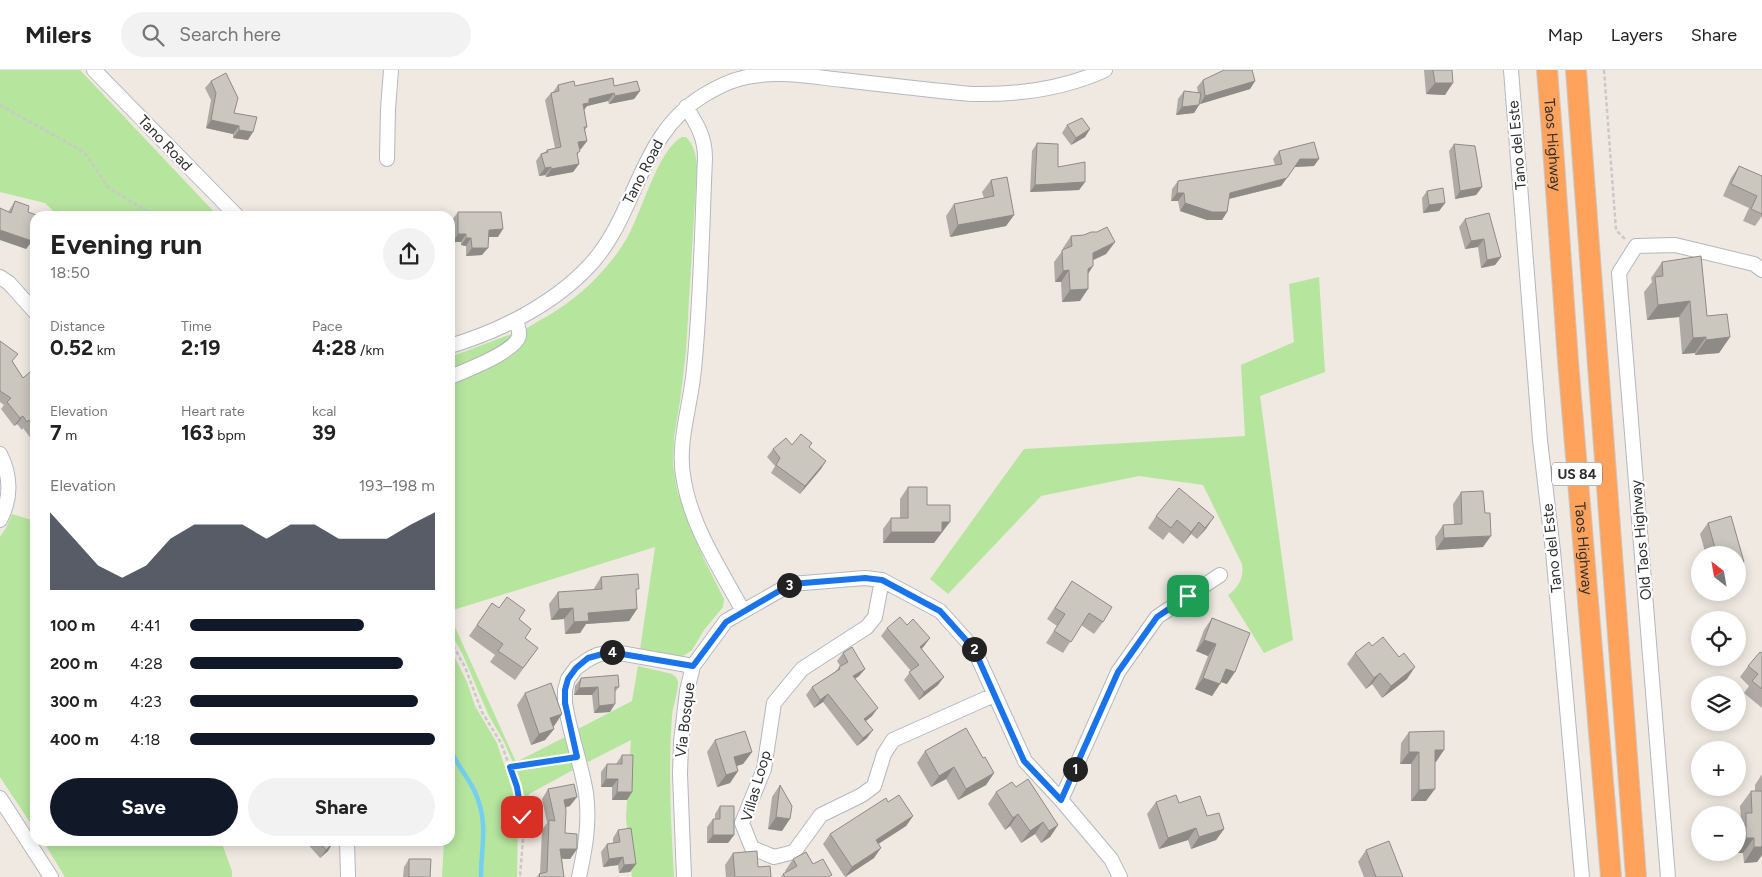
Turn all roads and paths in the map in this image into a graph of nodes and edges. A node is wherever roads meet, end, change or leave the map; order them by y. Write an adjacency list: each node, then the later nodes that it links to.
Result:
1 (94, 70): 13 (street, Tano Road)
2 (391, 70): 11 (street)
3 (1105, 70): 8 (street, Tano Road)
4 (1511, 70): 42 (street, Tano del Este)
5 (1546, 70): 43 (highway, Taos Highway / US 84)
6 (1576, 70): 44 (highway, Taos Highway / US 84)
7 (1604, 70): 14 (path)
8 (769, 72): 10 (street, Tano Road)
9 (0, 105): 12 (path)
10 (686, 107): 18 (street, Tano Road); 25 (street)
11 (387, 159)
12 (147, 211)
13 (232, 211)
14 (1636, 246): 15 (street); 45 (street, Old Taos Highway)
15 (1762, 270)
16 (0, 277): 17 (street)
17 (30, 306)
18 (516, 320): 19 (street, Tano Road); 20 (street)
19 (455, 344)
20 (455, 374)
21 (0, 454): 22 (street)
22 (0, 520)
23 (1220, 575): 32 (street)
24 (882, 580): 25 (street, Via Bosque); 28 (street, Via Bosque); 28 (street, Villas Loop)
25 (743, 612): 27 (street, Via Bosque)
26 (455, 649): 30 (path)
27 (693, 666): 29 (street); 40 (street, Via Bosque)
28 (994, 695): 32 (street, Via Bosque)
29 (577, 757): 30 (path); 39 (street)
30 (510, 767): 38 (path)
31 (0, 798): 33 (street)
32 (1061, 800): 41 (street, Via Bosque)
33 (30, 844)
34 (31, 846): 36 (street)
35 (347, 846): 37 (street)
36 (51, 877)
37 (348, 877)
38 (520, 877)
39 (579, 877)
40 (684, 877)
41 (1120, 877)
42 (1582, 877)
43 (1611, 877)
44 (1636, 877)
45 (1668, 877)

